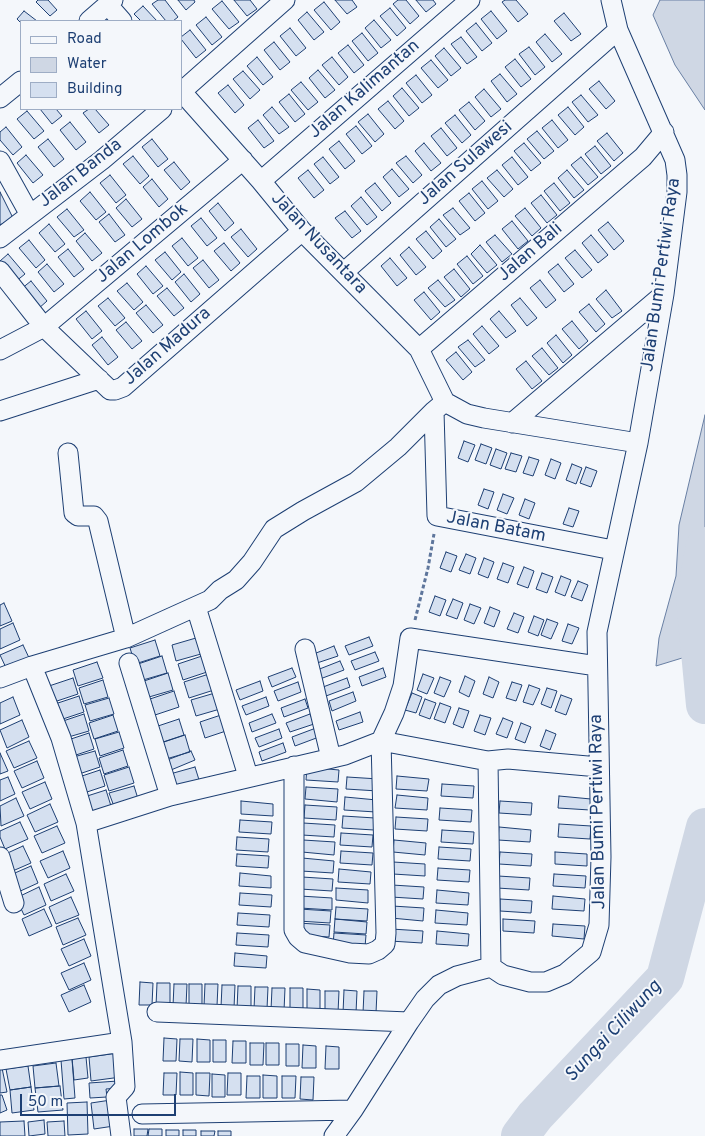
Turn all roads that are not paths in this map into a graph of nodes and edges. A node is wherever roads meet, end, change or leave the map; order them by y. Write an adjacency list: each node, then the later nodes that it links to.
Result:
1 (285, 0): 9 (street)
2 (470, 0): 15 (street, Jalan Kalimantan)
3 (612, 0): 7 (street, Jalan Bumi Pertiwi Raya)
4 (110, 2): 5 (street); 6 (street)
5 (90, 20)
6 (121, 20)
7 (618, 30): 12 (street, Jalan Bumi Pertiwi Raya); 20 (street, Jalan Sulawesi)
8 (20, 82): 10 (street)
9 (182, 91): 13 (street, Jalan Nusantara)
10 (0, 98)
11 (161, 110): 16 (street, Jalan Banda)
12 (664, 132): 21 (street, Jalan Bumi Pertiwi Raya); 24 (street, Jalan Bali)
13 (243, 160): 15 (street, Jalan Nusantara); 22 (street, Jalan Lombok)
14 (0, 161): 16 (street)
15 (261, 181): 17 (street, Jalan Nusantara)
16 (30, 215): 18 (street, Jalan Banda)
17 (302, 231): 20 (street, Jalan Nusantara); 25 (street, Jalan Madura)
18 (0, 238)
19 (0, 271): 22 (street, Jalan Madura)
20 (344, 272): 24 (street, Jalan Nusantara)
21 (664, 294): 28 (street); 29 (street, Jalan Bumi Pertiwi Raya)
22 (44, 327): 23 (street, Jalan Lombok); 25 (street, Jalan Madura)
23 (0, 350)
24 (419, 350): 26 (street, Jalan Nusantara)
25 (99, 379): 27 (street)
26 (440, 407): 28 (street); 31 (street, Jalan Batam); 32 (street)
27 (0, 411)
28 (512, 423): 29 (street)
29 (638, 443): 31 (street, Jalan Bumi Pertiwi Raya)
30 (68, 453): 33 (street)
31 (614, 550): 37 (street, Jalan Bumi Pertiwi Raya)
32 (196, 607): 33 (street); 44 (street)
33 (126, 638): 36 (street)
34 (305, 649): 40 (street)
35 (129, 663): 45 (street)
36 (32, 666): 38 (street); 46 (street)
37 (597, 666): 39 (street); 43 (street, Jalan Bumi Pertiwi Raya)
38 (0, 678)
39 (381, 741): 40 (street); 41 (street); 42 (street)
40 (331, 758): 42 (street)
41 (488, 761): 43 (street); 49 (street)
42 (294, 766): 44 (street)
43 (599, 767): 49 (street, Jalan Bumi Pertiwi Raya)
44 (248, 776): 45 (street)
45 (170, 796): 46 (street)
46 (86, 823): 52 (street)
47 (0, 858): 48 (street)
48 (14, 903)
49 (491, 967): 51 (street)
50 (157, 1012): 51 (street)
51 (409, 1022): 54 (street)
52 (122, 1042): 53 (street); 56 (street)
53 (0, 1060)
54 (353, 1110): 55 (street); 57 (street)
55 (142, 1114)
56 (121, 1136)
57 (334, 1136)

